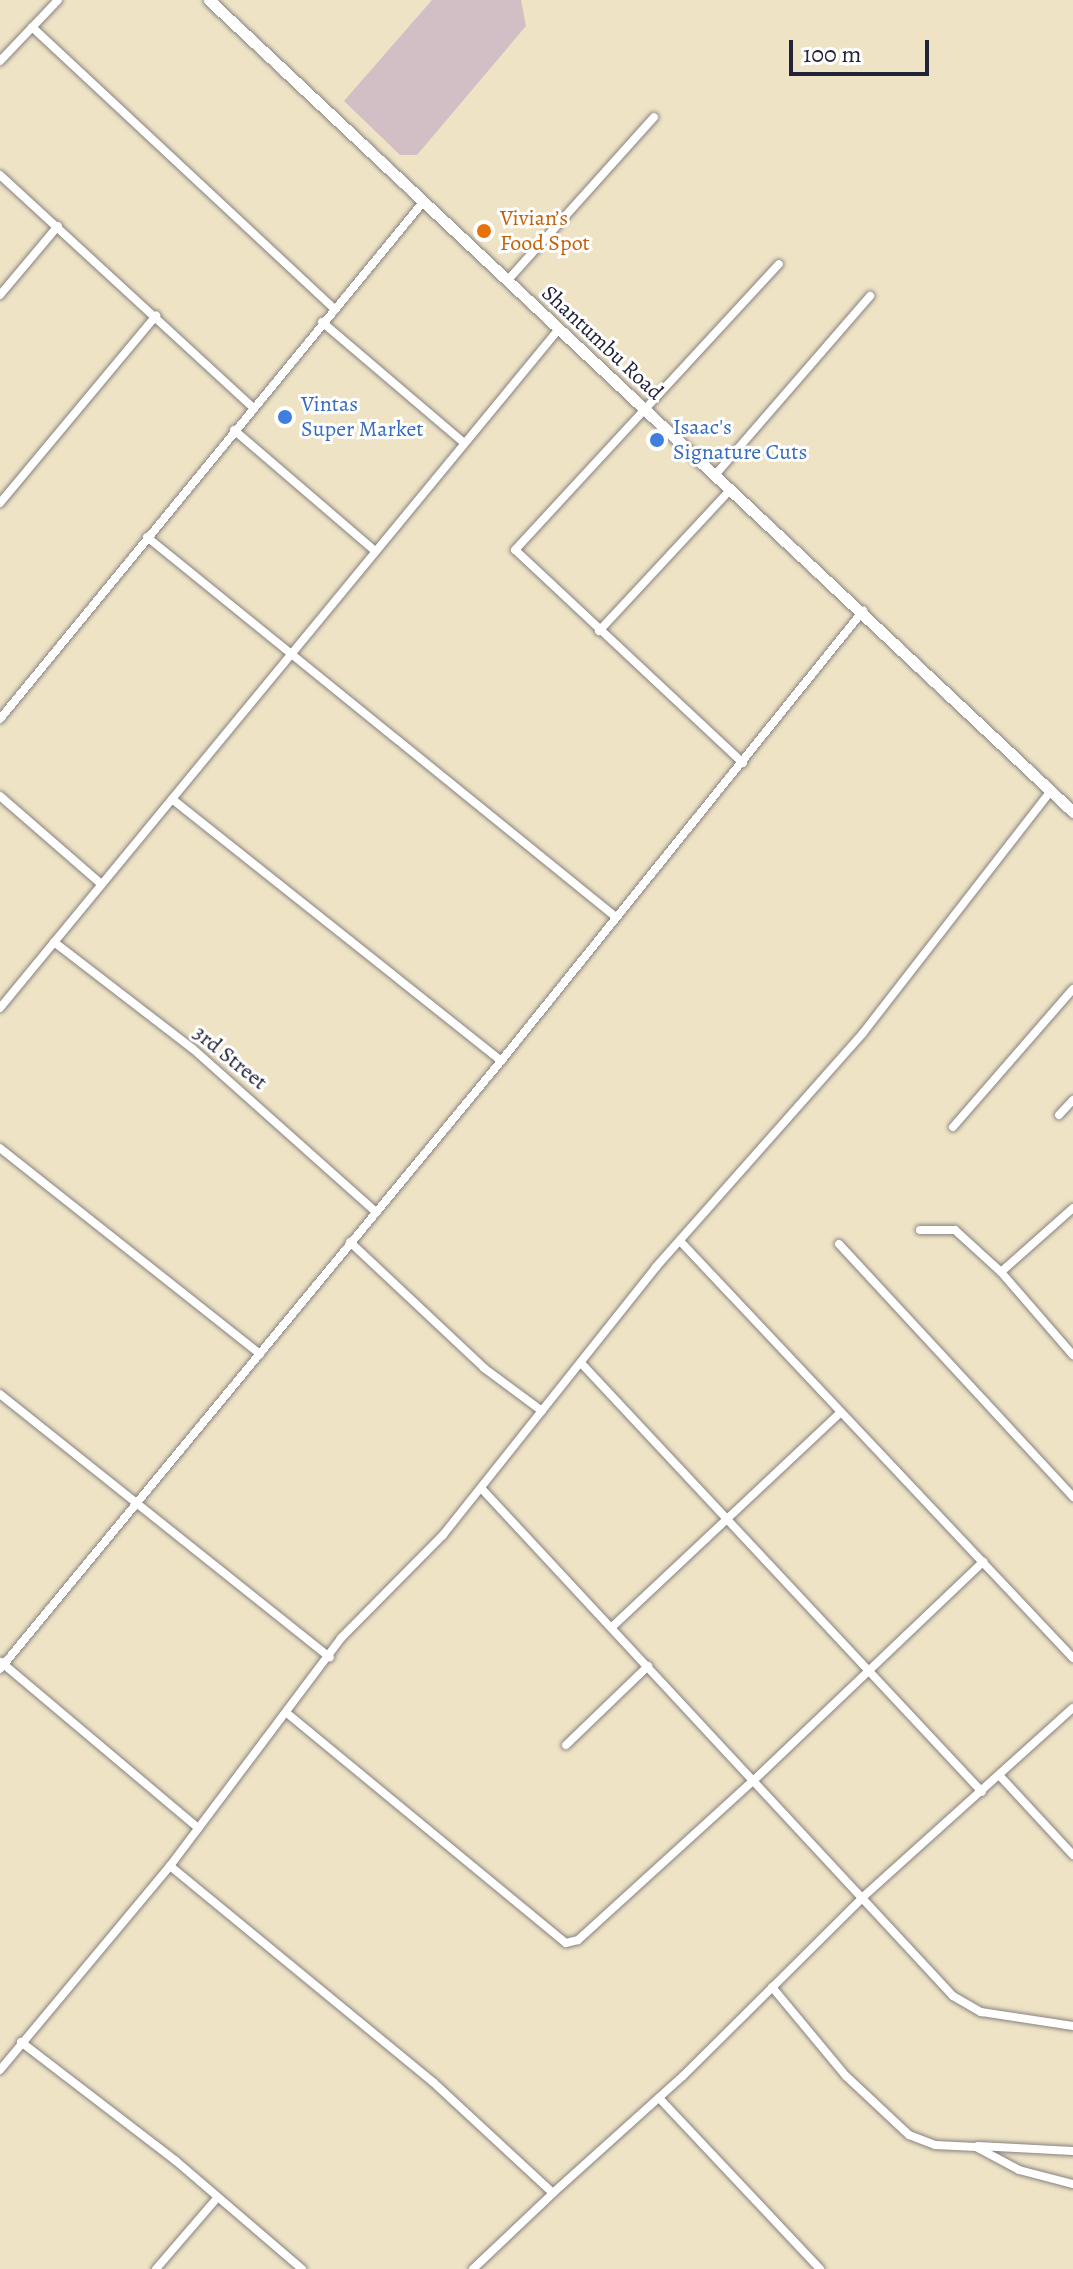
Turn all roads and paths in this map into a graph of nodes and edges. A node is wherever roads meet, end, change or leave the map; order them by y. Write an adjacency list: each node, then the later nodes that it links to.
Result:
1 (58, 0): 3 (street)
2 (209, 0): 7 (street, Shantumbu Road)
3 (32, 27): 4 (street); 13 (street)
4 (0, 61)
5 (654, 117): 10 (street)
6 (0, 175): 8 (street)
7 (424, 201): 10 (street, Shantumbu Road); 13 (street)
8 (58, 226): 11 (street); 14 (street)
9 (779, 264): 18 (street)
10 (507, 281): 16 (street, Shantumbu Road)
11 (0, 295)
12 (870, 296): 21 (street)
13 (334, 309): 15 (street)
14 (156, 316): 17 (street); 23 (street)
15 (322, 322): 17 (street); 20 (street)
16 (559, 329): 18 (street, Shantumbu Road); 20 (street)
17 (252, 407): 19 (street)
18 (644, 410): 21 (street, Shantumbu Road); 27 (street)
19 (234, 430): 24 (street); 25 (street)
20 (463, 442): 25 (street)
21 (715, 475): 22 (street, Shantumbu Road)
22 (730, 490): 26 (street, Shantumbu Road); 27 (street)
23 (0, 503)
24 (147, 537): 28 (street); 29 (street)
25 (373, 549): 28 (street)
26 (863, 611): 30 (street); 31 (street, Shantumbu Road)
27 (599, 631): 30 (street)
28 (289, 656): 32 (street); 36 (street)
29 (0, 719)
30 (743, 763): 36 (street)
31 (1050, 792): 34 (street, Shantumbu Road); 48 (street)
32 (172, 799): 35 (street); 40 (street)
33 (2, 802): 35 (street)
34 (1073, 812)
35 (100, 883): 37 (street)
36 (616, 917): 40 (street)
37 (54, 942): 39 (street); 46 (street, 3rd Street)
38 (1073, 989): 43 (street)
39 (0, 1008)
40 (501, 1061): 46 (street)
41 (1073, 1100): 42 (street)
42 (1059, 1115)
43 (953, 1127)
44 (0, 1148): 52 (street)
45 (1073, 1208): 51 (street)
46 (375, 1211): 49 (street)
47 (920, 1230): 51 (street)
48 (680, 1241): 54 (street); 57 (street)
49 (350, 1242): 52 (street); 56 (street)
50 (839, 1244): 59 (street)
51 (1001, 1272): 53 (street)
52 (260, 1354): 60 (street)
53 (1073, 1355)
54 (581, 1363): 56 (street); 61 (street)
55 (0, 1394): 60 (street)
56 (542, 1411): 58 (street)
57 (841, 1412): 61 (street); 62 (street)
58 (481, 1488): 63 (street); 64 (street)
59 (1073, 1497)
60 (136, 1506): 64 (street); 66 (street)
61 (729, 1521): 63 (street); 68 (street)
62 (983, 1562): 65 (street); 68 (street)
63 (612, 1627): 67 (street)
64 (330, 1657): 70 (street)
65 (1073, 1658)
66 (1, 1665): 75 (street)
67 (648, 1666): 71 (street); 73 (street)
68 (868, 1668): 73 (street); 74 (street)
69 (1073, 1708): 72 (street)
70 (288, 1714): 73 (street); 75 (street)
71 (566, 1745)
72 (999, 1775): 74 (street); 76 (street)
73 (753, 1781): 78 (street)
74 (982, 1792): 78 (street)
75 (198, 1828): 77 (street)
76 (1073, 1855)
77 (170, 1866): 81 (street); 87 (street)
78 (864, 1896): 79 (street); 80 (street)
79 (772, 1987): 83 (street); 84 (street)
80 (1073, 2026)
81 (21, 2042): 82 (street); 88 (street)
82 (0, 2070)
83 (659, 2098): 87 (street); 92 (street)
84 (970, 2145): 85 (street); 86 (street)
85 (1073, 2151)
86 (1073, 2184)
87 (553, 2193): 91 (street)
88 (217, 2198): 89 (street); 90 (street)
89 (156, 2269)
90 (302, 2269)
91 (473, 2269)
92 (820, 2269)

